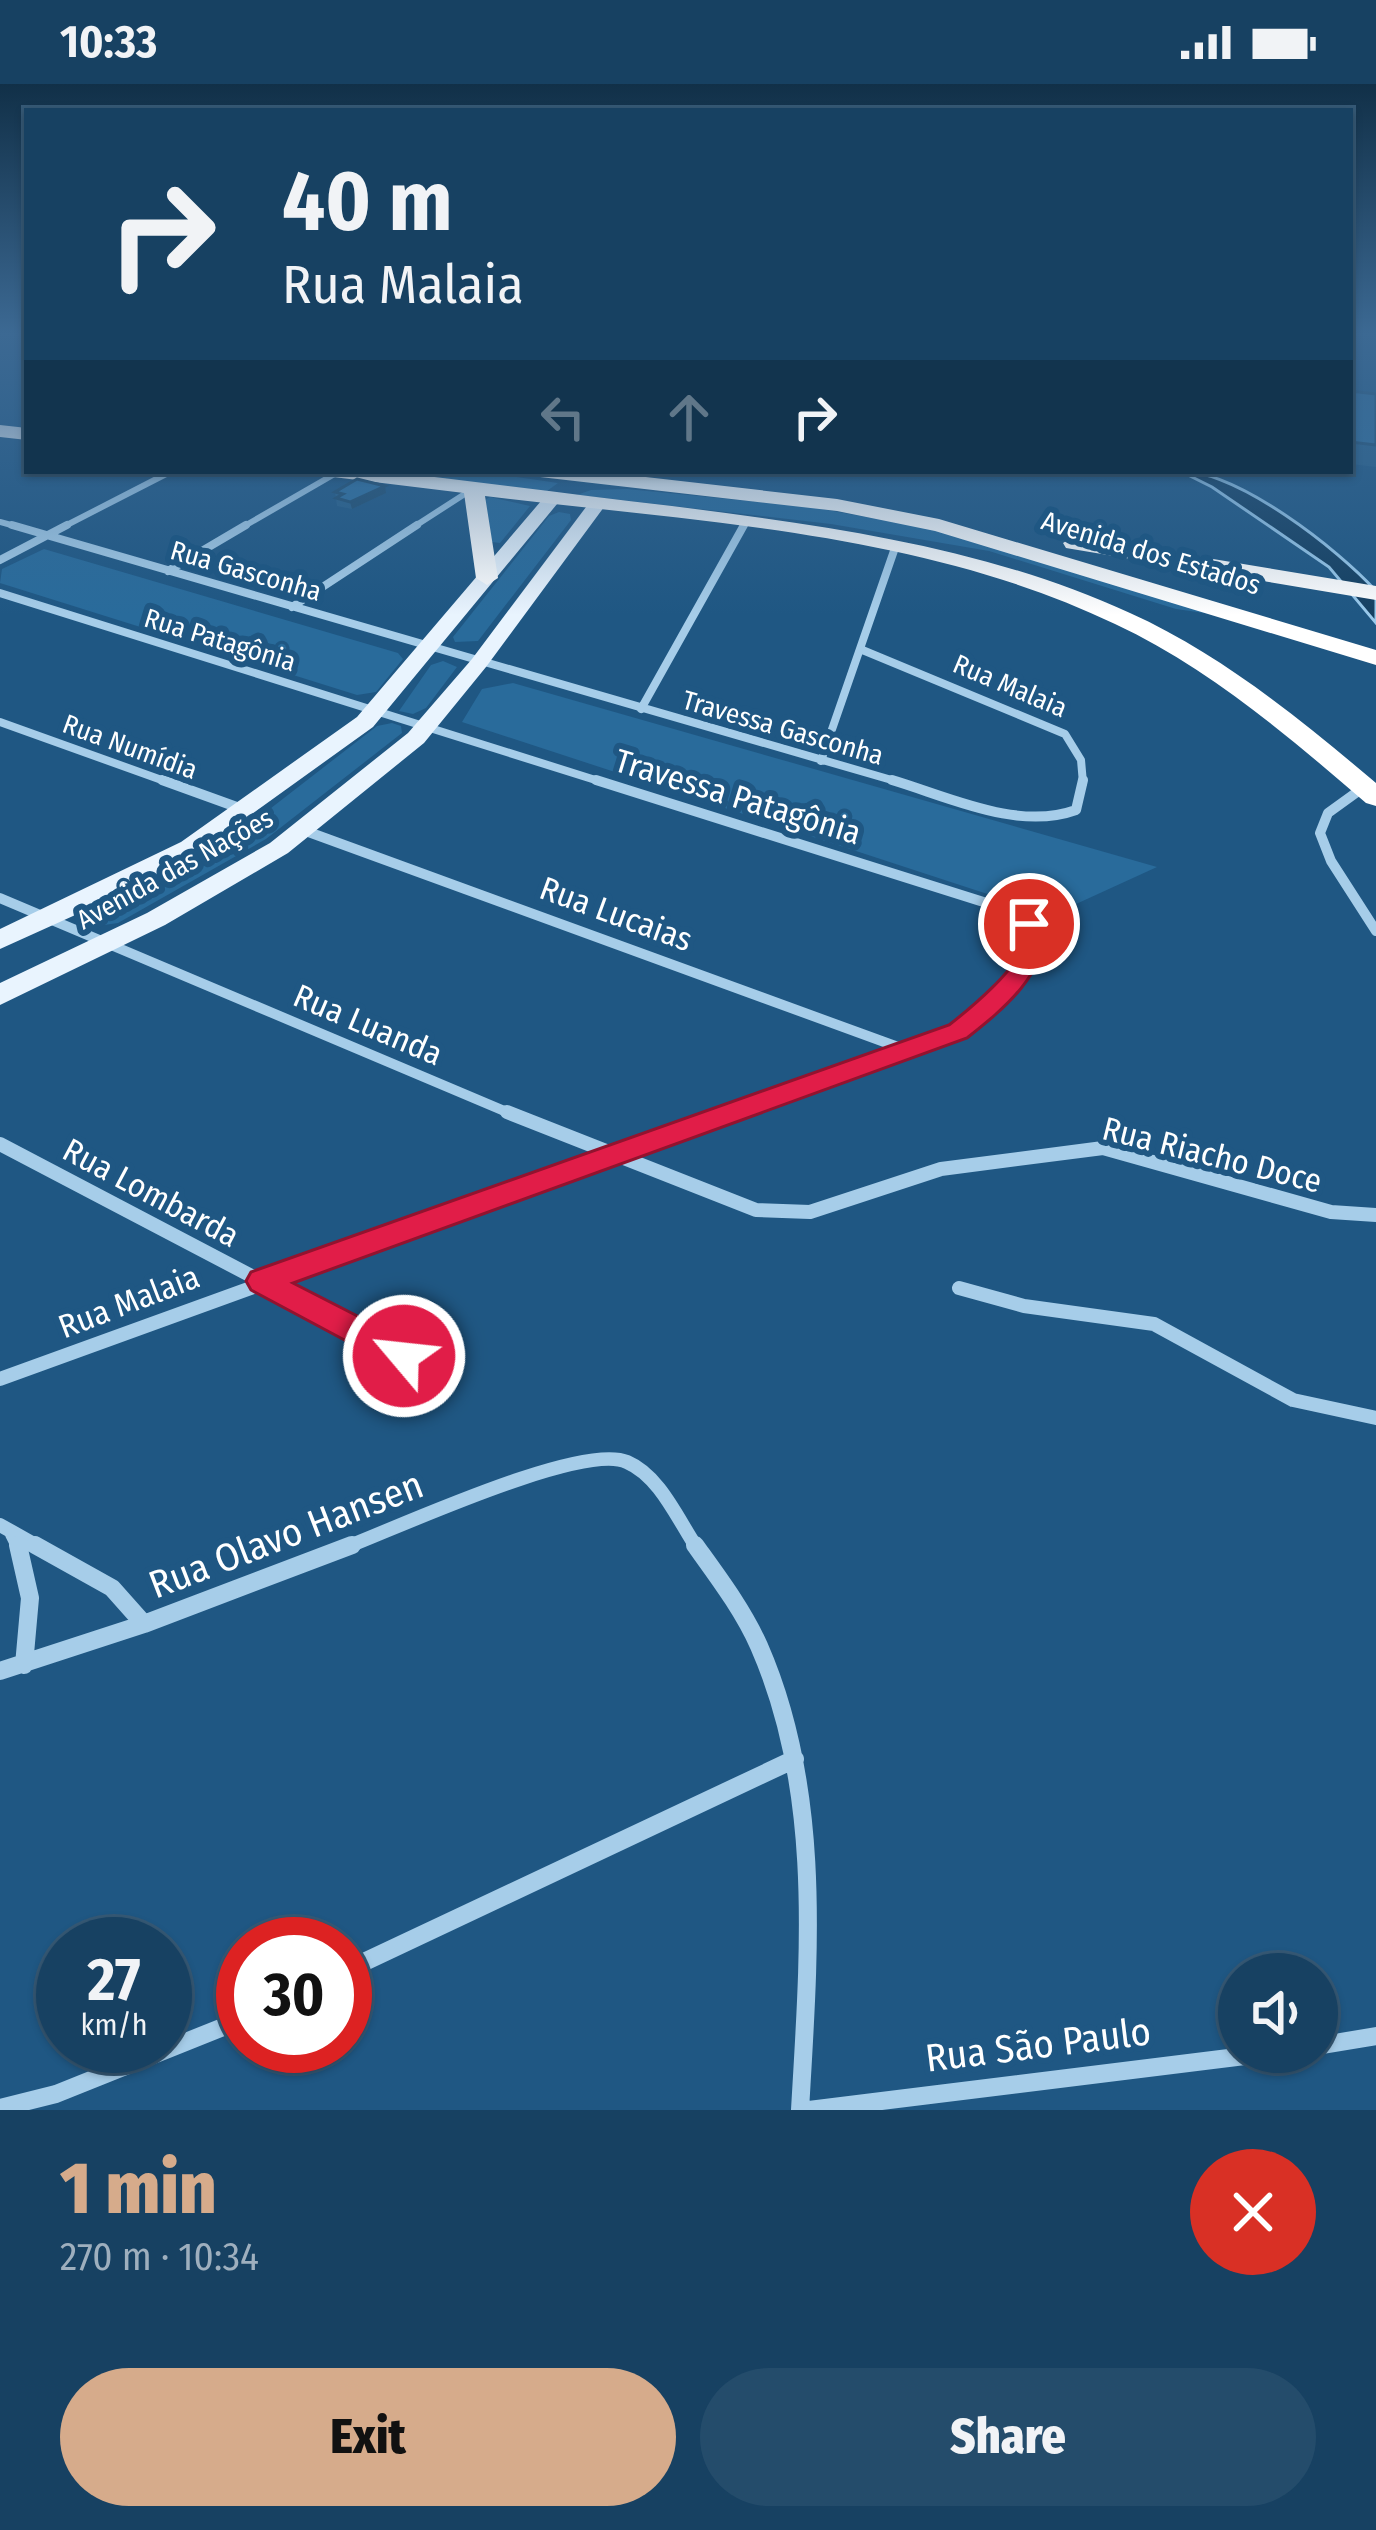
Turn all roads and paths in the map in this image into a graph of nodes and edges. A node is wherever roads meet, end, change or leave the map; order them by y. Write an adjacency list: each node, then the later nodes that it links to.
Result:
1 (166, 474): 12 (street)
2 (330, 474): 15 (street)
3 (360, 474): 6 (highway, Avenida dos Estados)
4 (566, 474): 5 (highway)
5 (624, 481): 7 (highway); 9 (highway)
6 (474, 488): 7 (highway, Avenida dos Estados); 16 (highway); 19 (street)
7 (553, 498): 8 (highway, Avenida dos Estados); 16 (main road, Avenida das Nações)
8 (598, 503): 10 (highway, Avenida dos Estados); 23 (main road, Avenida das Nações)
9 (904, 517): 18 (highway); 22 (highway, Avenida dos Estados)
10 (746, 521): 13 (highway, Avenida dos Estados); 24 (street)
11 (0, 522): 12 (street, Rua Gasconha)
12 (47, 536): 14 (street); 15 (street, Rua Gasconha)
13 (896, 545): 21 (street); 29 (highway, Avenida dos Estados)
14 (0, 560)
15 (169, 571): 19 (street, Rua Gasconha)
16 (487, 578): 20 (main road, Avenida das Nações)
17 (0, 593): 25 (street, Rua Patagônia)
18 (1376, 593)
19 (292, 607): 20 (street, Rua Gasconha)
20 (430, 647): 23 (street, Rua Gasconha); 25 (main road, Avenida das Nações)
21 (860, 649): 28 (street); 31 (street, Rua Malaia)
22 (1376, 658)
23 (479, 663): 24 (street, Travessa Gasconha); 27 (main road, Avenida das Nações)
24 (641, 709): 28 (street, Travessa Gasconha)
25 (378, 711): 27 (street, Rua Patagônia); 30 (main road, Avenida das Nações)
26 (0, 722): 30 (street, Rua Numídia)
27 (427, 728): 32 (main road, Avenida das Nações); 35 (street, Travessa Patagônia)
28 (821, 761): 31 (street, Travessa Gasconha)
29 (1370, 792): 36 (street)
30 (246, 810): 34 (main road, Avenida das Nações)
31 (1076, 810)
32 (303, 830): 38 (main road, Avenida das Nações); 40 (street, Rua Lucaias)
33 (0, 898): 34 (street, Rua Luanda)
34 (48, 918): 37 (main road, Avenida das Nações); 38 (street, Rua Luanda)
35 (1029, 924): 40 (street, Rua Malaia)
36 (1376, 931)
37 (0, 940)
38 (107, 943): 39 (main road, Avenida das Nações); 42 (street, Rua Luanda)
39 (0, 994)
40 (909, 1051): 42 (street, Rua Malaia)
41 (0, 1144): 45 (street, Rua Lombarda)
42 (608, 1155): 43 (street, Rua Luanda); 45 (street, Rua Malaia)
43 (756, 1210): 44 (street, Rua Riacho Doce)
44 (1376, 1215)
45 (262, 1281): 47 (street, Rua Lombarda); 48 (street, Rua Malaia)
46 (959, 1288): 49 (street)
47 (404, 1356)
48 (0, 1379)
49 (1376, 1418)
50 (6, 1529): 51 (street); 52 (street)
51 (144, 1624): 52 (street, Rua Olavo Hansen); 54 (street, Rua Olavo Hansen)
52 (24, 1665): 53 (street, Rua Olavo Hansen)
53 (0, 1671)
54 (795, 1759): 55 (street); 61 (street)
55 (372, 1958)
56 (216, 2030): 60 (street)
57 (1376, 2036): 58 (street)
58 (1338, 2042)
59 (1218, 2059): 61 (street, Rua São Paulo)
60 (0, 2108)
61 (804, 2110)

